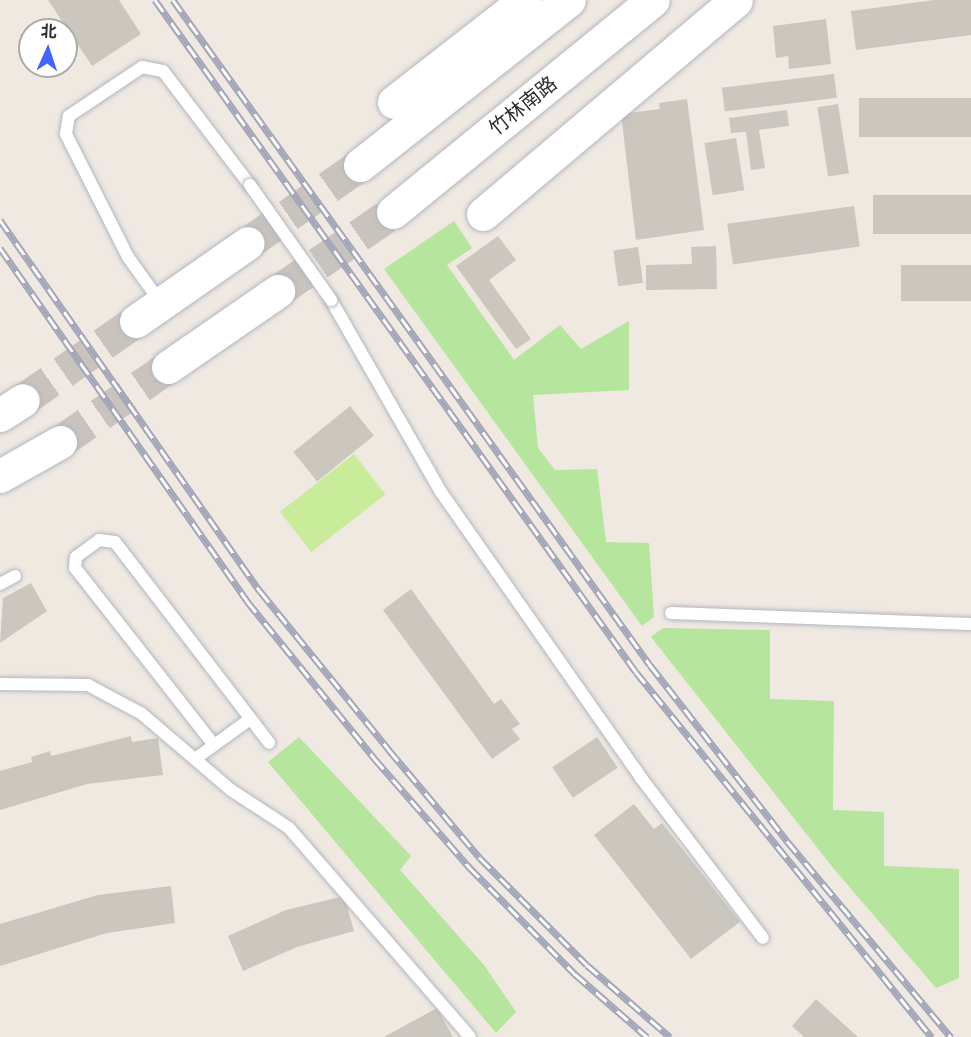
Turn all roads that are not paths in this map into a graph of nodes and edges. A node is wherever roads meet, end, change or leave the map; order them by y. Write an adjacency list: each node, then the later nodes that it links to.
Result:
1 (525, 0): 5 (main road)
2 (569, 0): 6 (main road)
3 (653, 0): 7 (main road, 竹林南路)
4 (736, 0): 8 (main road)
5 (394, 102)
6 (360, 165)
7 (393, 212)
8 (483, 214)
9 (248, 243): 11 (main road)
10 (278, 291): 12 (main road)
11 (149, 312): 24 (lane, bridge)
12 (168, 367)
13 (60, 442): 14 (main road)
14 (0, 476)
15 (15, 576): 16 (lane)
16 (0, 584)
17 (671, 614): 18 (lane)
18 (971, 624)
19 (0, 684): 23 (lane)
20 (250, 718): 21 (lane); 22 (lane); 22 (lane)
21 (269, 743)
22 (214, 745): 23 (lane)
23 (195, 759): 25 (lane)
24 (763, 938)
25 (470, 1037)

